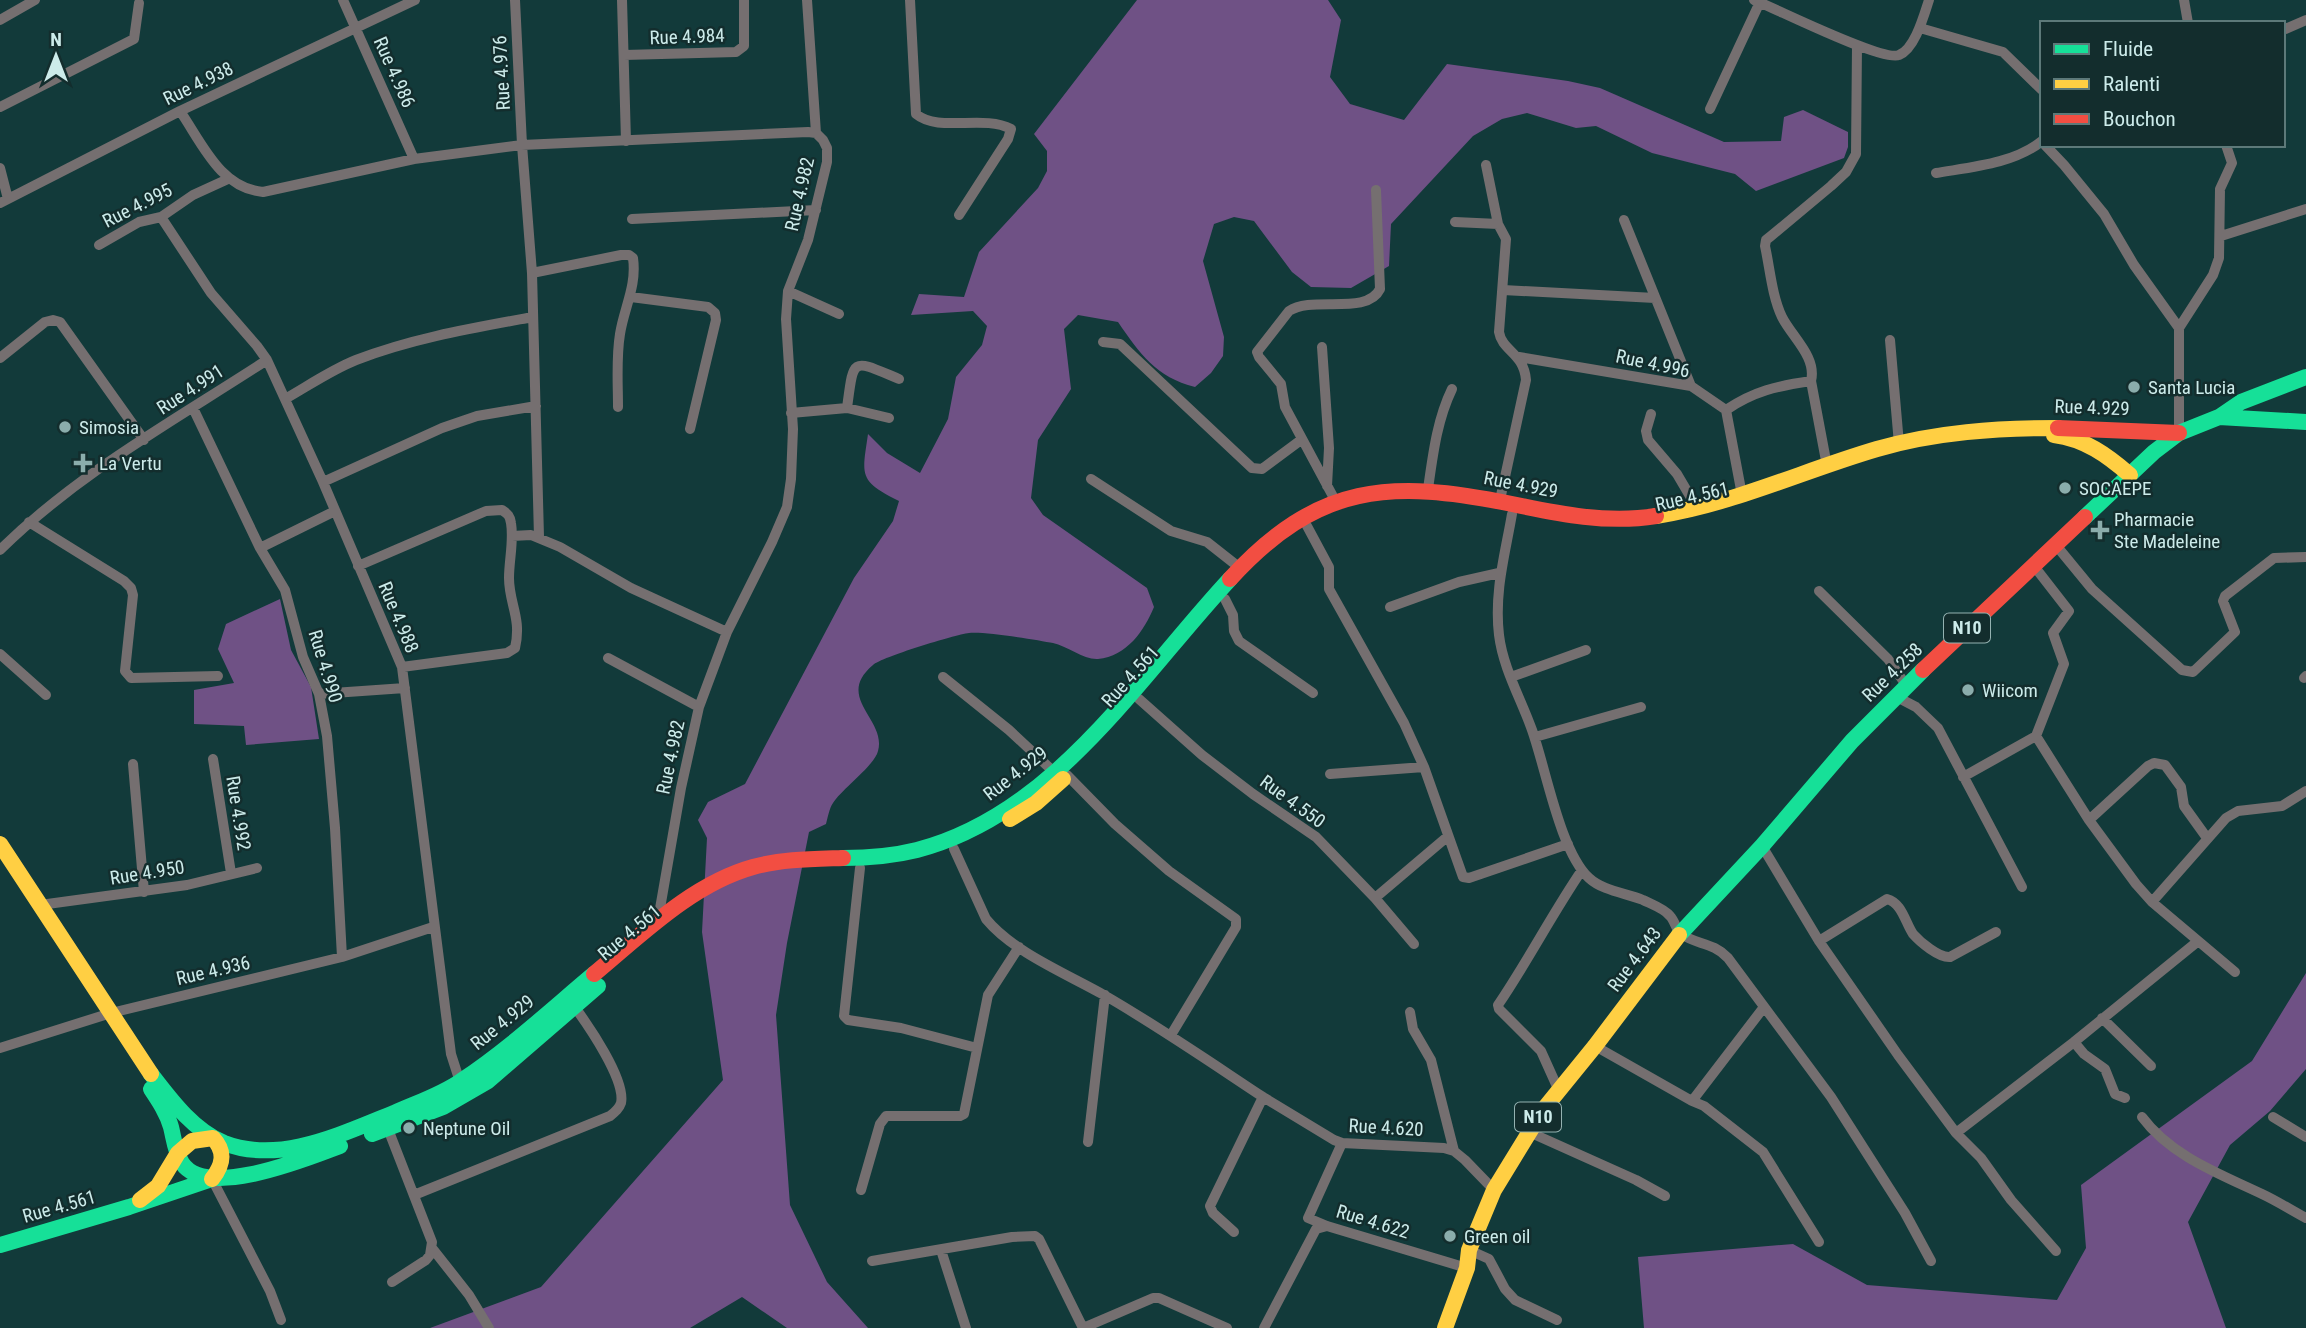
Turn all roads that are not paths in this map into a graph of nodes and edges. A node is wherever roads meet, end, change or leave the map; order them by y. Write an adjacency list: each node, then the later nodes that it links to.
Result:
1 (35, 0): 13 (street)
2 (343, 0): 16 (street, Rue 4.986)
3 (415, 0): 16 (street, Rue 4.938)
4 (516, 0): 28 (street, Rue 4.976)
5 (622, 0): 20 (street, Rue 4.984)
6 (744, 0): 20 (street, Rue 4.984)
7 (807, 0): 25 (street)
8 (910, 0): 40 (street)
9 (1929, 0): 17 (street)
10 (2184, 0): 15 (street)
11 (141, 1): 22 (street)
12 (1757, 1): 19 (street); 23 (street)
13 (0, 20)
14 (2306, 20): 18 (street)
15 (2188, 21)
16 (356, 27): 24 (street, Rue 4.938); 31 (street, Rue 4.986)
17 (1920, 28): 19 (street); 21 (street)
18 (2285, 29)
19 (1857, 45): 64 (street)
20 (624, 55): 26 (street, Rue 4.984)
21 (2040, 88)
22 (0, 107)
23 (1710, 109)
24 (180, 111): 35 (street); 37 (street, Rue 4.938)
25 (816, 133): 26 (street, Rue 4.982); 39 (street, Rue 4.982)
26 (626, 141): 28 (street, Rue 4.982)
27 (2040, 144): 34 (street)
28 (522, 145): 31 (street, Rue 4.982); 48 (street, Rue 4.976)
29 (2046, 147): 55 (street)
30 (2227, 147): 46 (street)
31 (414, 159): 35 (street, Rue 4.982)
32 (1486, 165): 45 (street)
33 (0, 169): 37 (street)
34 (1936, 173)
35 (228, 179): 41 (street, Rue 4.995)
36 (1376, 190): 81 (street)
37 (4, 201)
38 (2306, 209): 46 (street)
39 (816, 210): 42 (street); 50 (street, Rue 4.982)
40 (959, 215)
41 (161, 217): 47 (street, Rue 4.995); 61 (street, Rue 4.988)
42 (632, 219)
43 (1624, 220): 52 (street)
44 (1455, 222): 45 (street)
45 (1498, 224): 49 (street)
46 (2221, 236): 55 (street)
47 (99, 245)
48 (532, 273): 51 (street); 54 (street, Rue 4.976)
49 (1503, 290): 52 (street); 59 (street)
50 (788, 291): 53 (street); 73 (street, Rue 4.982)
51 (631, 297): 69 (street); 78 (street)
52 (1655, 298): 65 (street)
53 (839, 314)
54 (533, 317): 67 (street); 68 (street, Rue 4.976)
55 (2179, 328): 79 (street)
56 (1890, 340): 82 (street)
57 (1103, 342): 81 (street)
58 (1322, 347): 87 (street)
59 (1519, 357): 65 (street, Rue 4.996); 90 (street)
60 (0, 358): 80 (street)
61 (267, 360): 67 (street, Rue 4.988); 70 (street, Rue 4.991)
62 (2306, 377): 75 (main road)
63 (900, 379): 71 (street)
64 (1811, 381): 72 (street); 83 (street)
65 (1690, 386): 72 (street, Rue 4.996)
66 (1452, 389): 88 (street)
67 (285, 399): 86 (street, Rue 4.988)
68 (536, 406): 86 (street); 98 (street, Rue 4.976)
69 (618, 407)
70 (193, 408): 80 (street, Rue 4.991); 100 (street, Rue 4.990)
71 (847, 408): 73 (street); 76 (street)
72 (1726, 410): 89 (street)
73 (791, 413): 110 (street, Rue 4.982)
74 (1651, 414): 92 (street)
75 (2219, 417): 77 (main road, Rue 4.258 / N10); 79 (main road, Rue 4.258 / N10)
76 (888, 418)
77 (2306, 422)
78 (690, 429)
79 (2179, 433): 82 (main road, Rue 4.929); 84 (main road, Rue 4.258 / N10)
80 (144, 440): 95 (street, Rue 4.991)
81 (1301, 440): 87 (street)
82 (1899, 444): 83 (main road, Rue 4.929)
83 (1826, 466): 89 (main road, Rue 4.929)
84 (2130, 475): 94 (main road, Rue 4.561); 99 (main road, Rue 4.258 / N10)
85 (1091, 479): 105 (street)
86 (323, 482): 93 (street, Rue 4.988)
87 (1327, 486): 91 (street)
88 (1428, 489): 90 (main road, Rue 4.929); 91 (main road, Rue 4.929)
89 (1742, 495): 92 (main road, Rue 4.929)
90 (1500, 500): 92 (main road, Rue 4.929)
91 (1335, 502): 105 (main road, Rue 4.929)
92 (1697, 508)
93 (335, 511): 100 (street); 103 (street, Rue 4.988)
94 (1512, 514): 96 (main road, Rue 4.561); 106 (street, Rue 4.643)
95 (29, 522): 101 (street, Rue 4.991); 115 (street)
96 (1307, 526): 108 (main road, Rue 4.561); 130 (street)
97 (512, 536): 98 (street); 103 (street); 114 (street)
98 (538, 537): 110 (street)
99 (2054, 544): 102 (street); 104 (main road, Rue 4.258 / N10)
100 (260, 548): 121 (street, Rue 4.990)
101 (0, 550)
102 (2306, 557)
103 (358, 566): 114 (street, Rue 4.988)
104 (2034, 566): 119 (main road, Rue 4.258 / N10); 126 (street)
105 (1240, 568): 131 (main road, Rue 4.929)
106 (1499, 573): 109 (street); 117 (street, Rue 4.643)
107 (1819, 591): 119 (street)
108 (1225, 599): 120 (street); 123 (main road, Rue 4.561)
109 (1390, 607)
110 (727, 632): 124 (street, Rue 4.982)
111 (1586, 650): 117 (street)
112 (0, 654): 122 (street)
113 (608, 658): 124 (street)
114 (401, 667): 118 (street, Rue 4.988)
115 (218, 676)
116 (943, 677): 131 (street)
117 (1511, 677): 127 (street, Rue 4.643)
118 (405, 688): 121 (street); 153 (street, Rue 4.988)
119 (1901, 690): 133 (street); 140 (main road, Rue 4.258 / N10)
120 (1312, 693)
121 (319, 694): 160 (street, Rue 4.990)
122 (46, 695)
123 (1139, 699): 131 (main road, Rue 4.561); 149 (street, Rue 4.550)
124 (699, 707): 152 (street, Rue 4.982)
125 (1641, 708): 127 (street)
126 (2036, 736): 133 (street); 135 (street)
127 (1535, 737): 139 (street, Rue 4.643)
128 (213, 759): 146 (street, Rue 4.992)
129 (133, 764): 148 (street)
130 (1424, 767): 132 (street); 136 (street)
131 (1060, 774): 141 (main road, Rue 4.561); 152 (main road, Rue 4.929); 168 (street)
132 (1330, 774)
133 (1963, 777): 147 (street)
134 (2306, 790): 137 (street)
135 (2089, 820): 137 (street); 150 (street)
136 (1447, 838): 139 (street); 149 (street)
137 (2207, 838): 150 (street)
138 (0, 844): 151 (main road, Rue 4.929)
139 (1568, 844): 145 (street, Rue 4.643)
140 (1762, 846): 155 (main road, Rue 4.258 / N10); 156 (street)
141 (954, 849): 144 (main road, Rue 4.561); 159 (street, Rue 4.620)
142 (0, 865): 166 (main road, Rue 4.929)
143 (257, 868): 146 (street, Rue 4.950)
144 (860, 868): 163 (main road, Rue 4.561); 172 (street)
145 (1582, 870): 155 (street, Rue 4.643); 175 (street)
146 (231, 873): 148 (street, Rue 4.950)
147 (2022, 887)
148 (144, 891): 151 (street, Rue 4.950)
149 (1375, 898): 158 (street, Rue 4.550)
150 (2152, 902): 157 (street)
151 (40, 905): 166 (main road, Rue 4.929)
152 (658, 920): 174 (main road, Rue 4.929)
153 (433, 927): 160 (street, Rue 4.936); 174 (street, Rue 4.988)
154 (1996, 932): 156 (street)
155 (1680, 933): 164 (street); 170 (main road, Rue 4.643 / N10)
156 (1819, 941): 183 (street)
157 (2197, 942): 161 (street); 167 (street)
158 (1414, 944)
159 (1019, 947): 162 (street, Rue 4.620); 172 (street)
160 (342, 957): 166 (street, Rue 4.936)
161 (2235, 972)
162 (1105, 995): 168 (street, Rue 4.620); 186 (street)
163 (575, 1006): 181 (main road, Rue 4.561); 193 (street)
164 (1764, 1007): 178 (street); 206 (street)
165 (1410, 1012): 188 (street)
166 (106, 1015): 171 (street, Rue 4.936); 185 (main road, Rue 4.929); 189 (main road, Rue 4.929)
167 (2102, 1018): 169 (street); 173 (street)
168 (1171, 1035): 176 (street, Rue 4.620)
169 (2074, 1042): 177 (street); 183 (street)
170 (1595, 1046): 175 (main road, Rue 4.643 / N10); 178 (street)
171 (0, 1048)
172 (977, 1048): 191 (street)
173 (2151, 1066)
174 (460, 1082): 185 (main road, Rue 4.929)
175 (1559, 1091): 182 (main road, Rue 4.643 / N10)
176 (1263, 1097): 187 (street, Rue 4.620); 198 (street)
177 (2125, 1098)
178 (1692, 1101): 199 (street)
179 (2142, 1117): 196 (street)
180 (2273, 1117): 184 (street)
181 (388, 1129): 190 (main road, Rue 4.561); 193 (street)
182 (1529, 1132): 192 (main road, Rue 4.643 / N10); 194 (street)
183 (1956, 1133): 204 (street)
184 (2306, 1137)
185 (213, 1138): 189 (main road); 190 (main road)
186 (1088, 1142)
187 (1342, 1143): 188 (street, Rue 4.620); 197 (street, Rue 4.622)
188 (1454, 1151): 192 (street)
189 (182, 1161): 190 (main road); 195 (main road, Rue 4.561)
190 (212, 1179): 195 (main road, Rue 4.561); 209 (street)
191 (861, 1190)
192 (1494, 1190): 203 (main road, Rue 4.643 / N10)
193 (414, 1195): 201 (street)
194 (1665, 1196)
195 (129, 1207): 200 (main road, Rue 4.561)
196 (2306, 1218)
197 (1326, 1226): 207 (street, Rue 4.622); 216 (street)
198 (1234, 1232)
199 (1819, 1242)
200 (0, 1245)
201 (432, 1248): 208 (street); 212 (street)
202 (941, 1250): 205 (street); 213 (street); 214 (street)
203 (1469, 1250): 207 (main road, Rue 4.643 / N10); 210 (street)
204 (2056, 1251)
205 (872, 1261)
206 (1931, 1261)
207 (1467, 1268): 211 (main road, Rue 4.643 / N10)
208 (392, 1282)
209 (281, 1320)
210 (1557, 1320)
211 (1448, 1327)
212 (489, 1328)
213 (966, 1328)
214 (1083, 1328): 215 (street)
215 (1227, 1328)
216 (1265, 1328)

